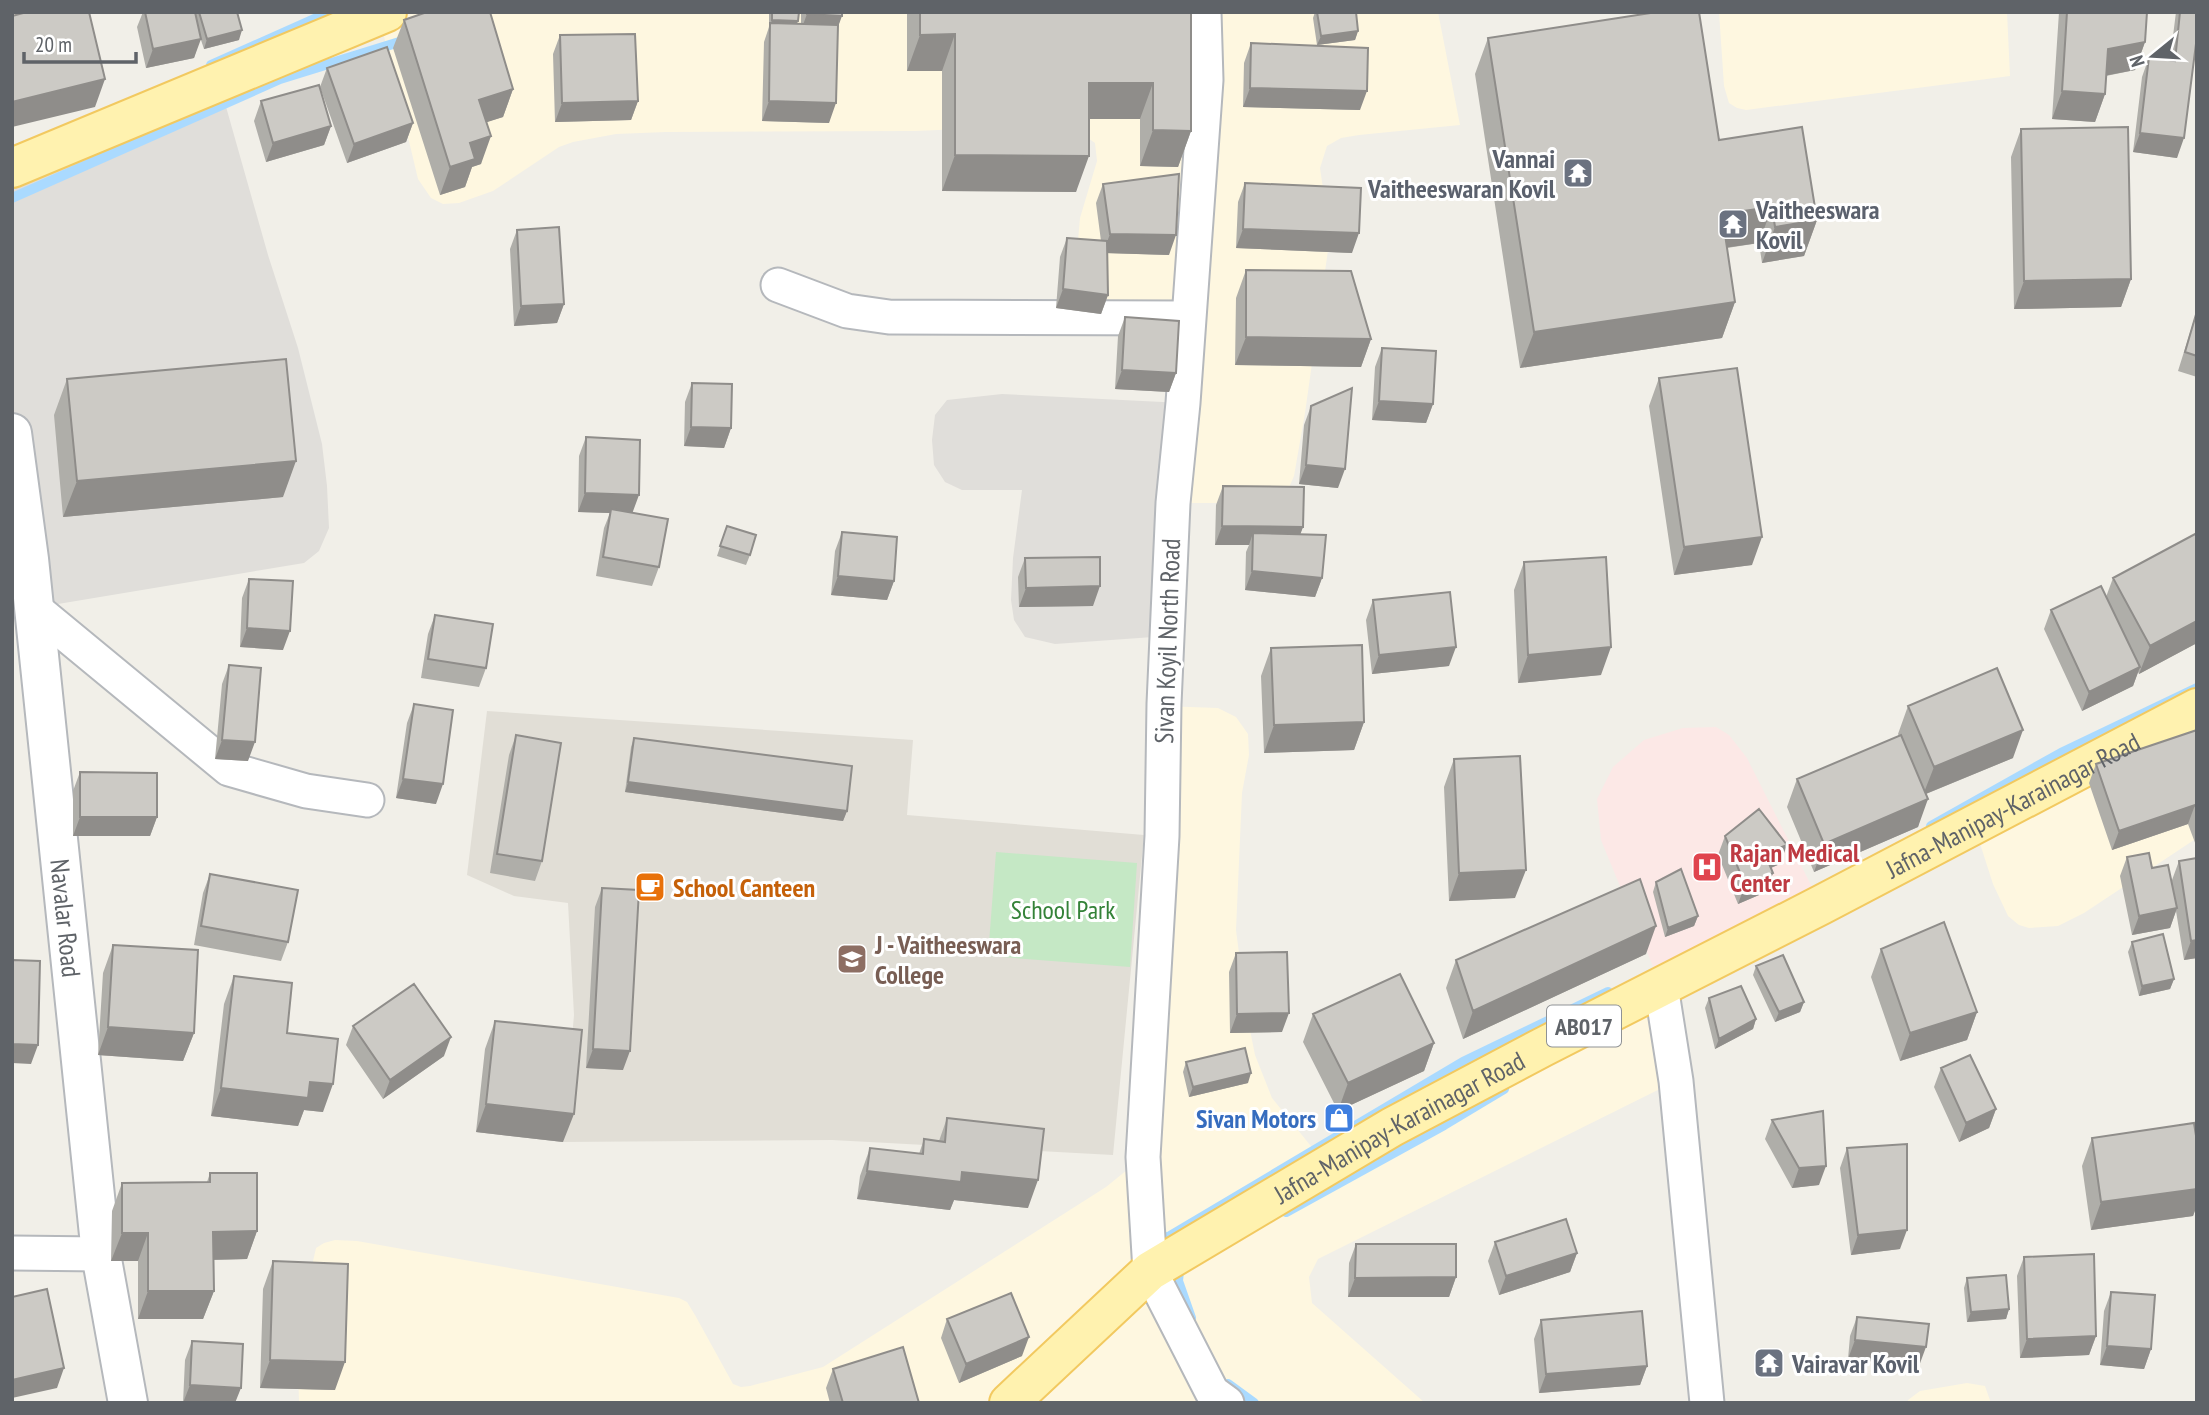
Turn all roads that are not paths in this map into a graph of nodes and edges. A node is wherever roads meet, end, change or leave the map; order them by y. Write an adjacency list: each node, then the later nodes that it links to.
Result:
1 (387, 12): 3 (main road)
2 (1204, 12): 5 (street, Sivan Koyil North Road)
3 (12, 168)
4 (778, 285): 5 (street)
5 (1189, 318): 13 (street, Sivan Koyil North Road)
6 (12, 433): 7 (street, Navalar Road)
7 (34, 608): 9 (street); 12 (street, Navalar Road)
8 (2197, 708): 10 (main road, Jafna-Manipay-Karainagar Road / AB017)
9 (367, 800)
10 (1661, 986): 13 (main road, Jafna-Manipay-Karainagar Road / AB017); 17 (street)
11 (12, 1253): 12 (street)
12 (101, 1254): 15 (street, Navalar Road)
13 (1150, 1271): 14 (street); 16 (main road, Jafna-Manipay-Karainagar Road / AB017)
14 (1217, 1399)
15 (128, 1403)
16 (1009, 1403)
17 (1707, 1403)

